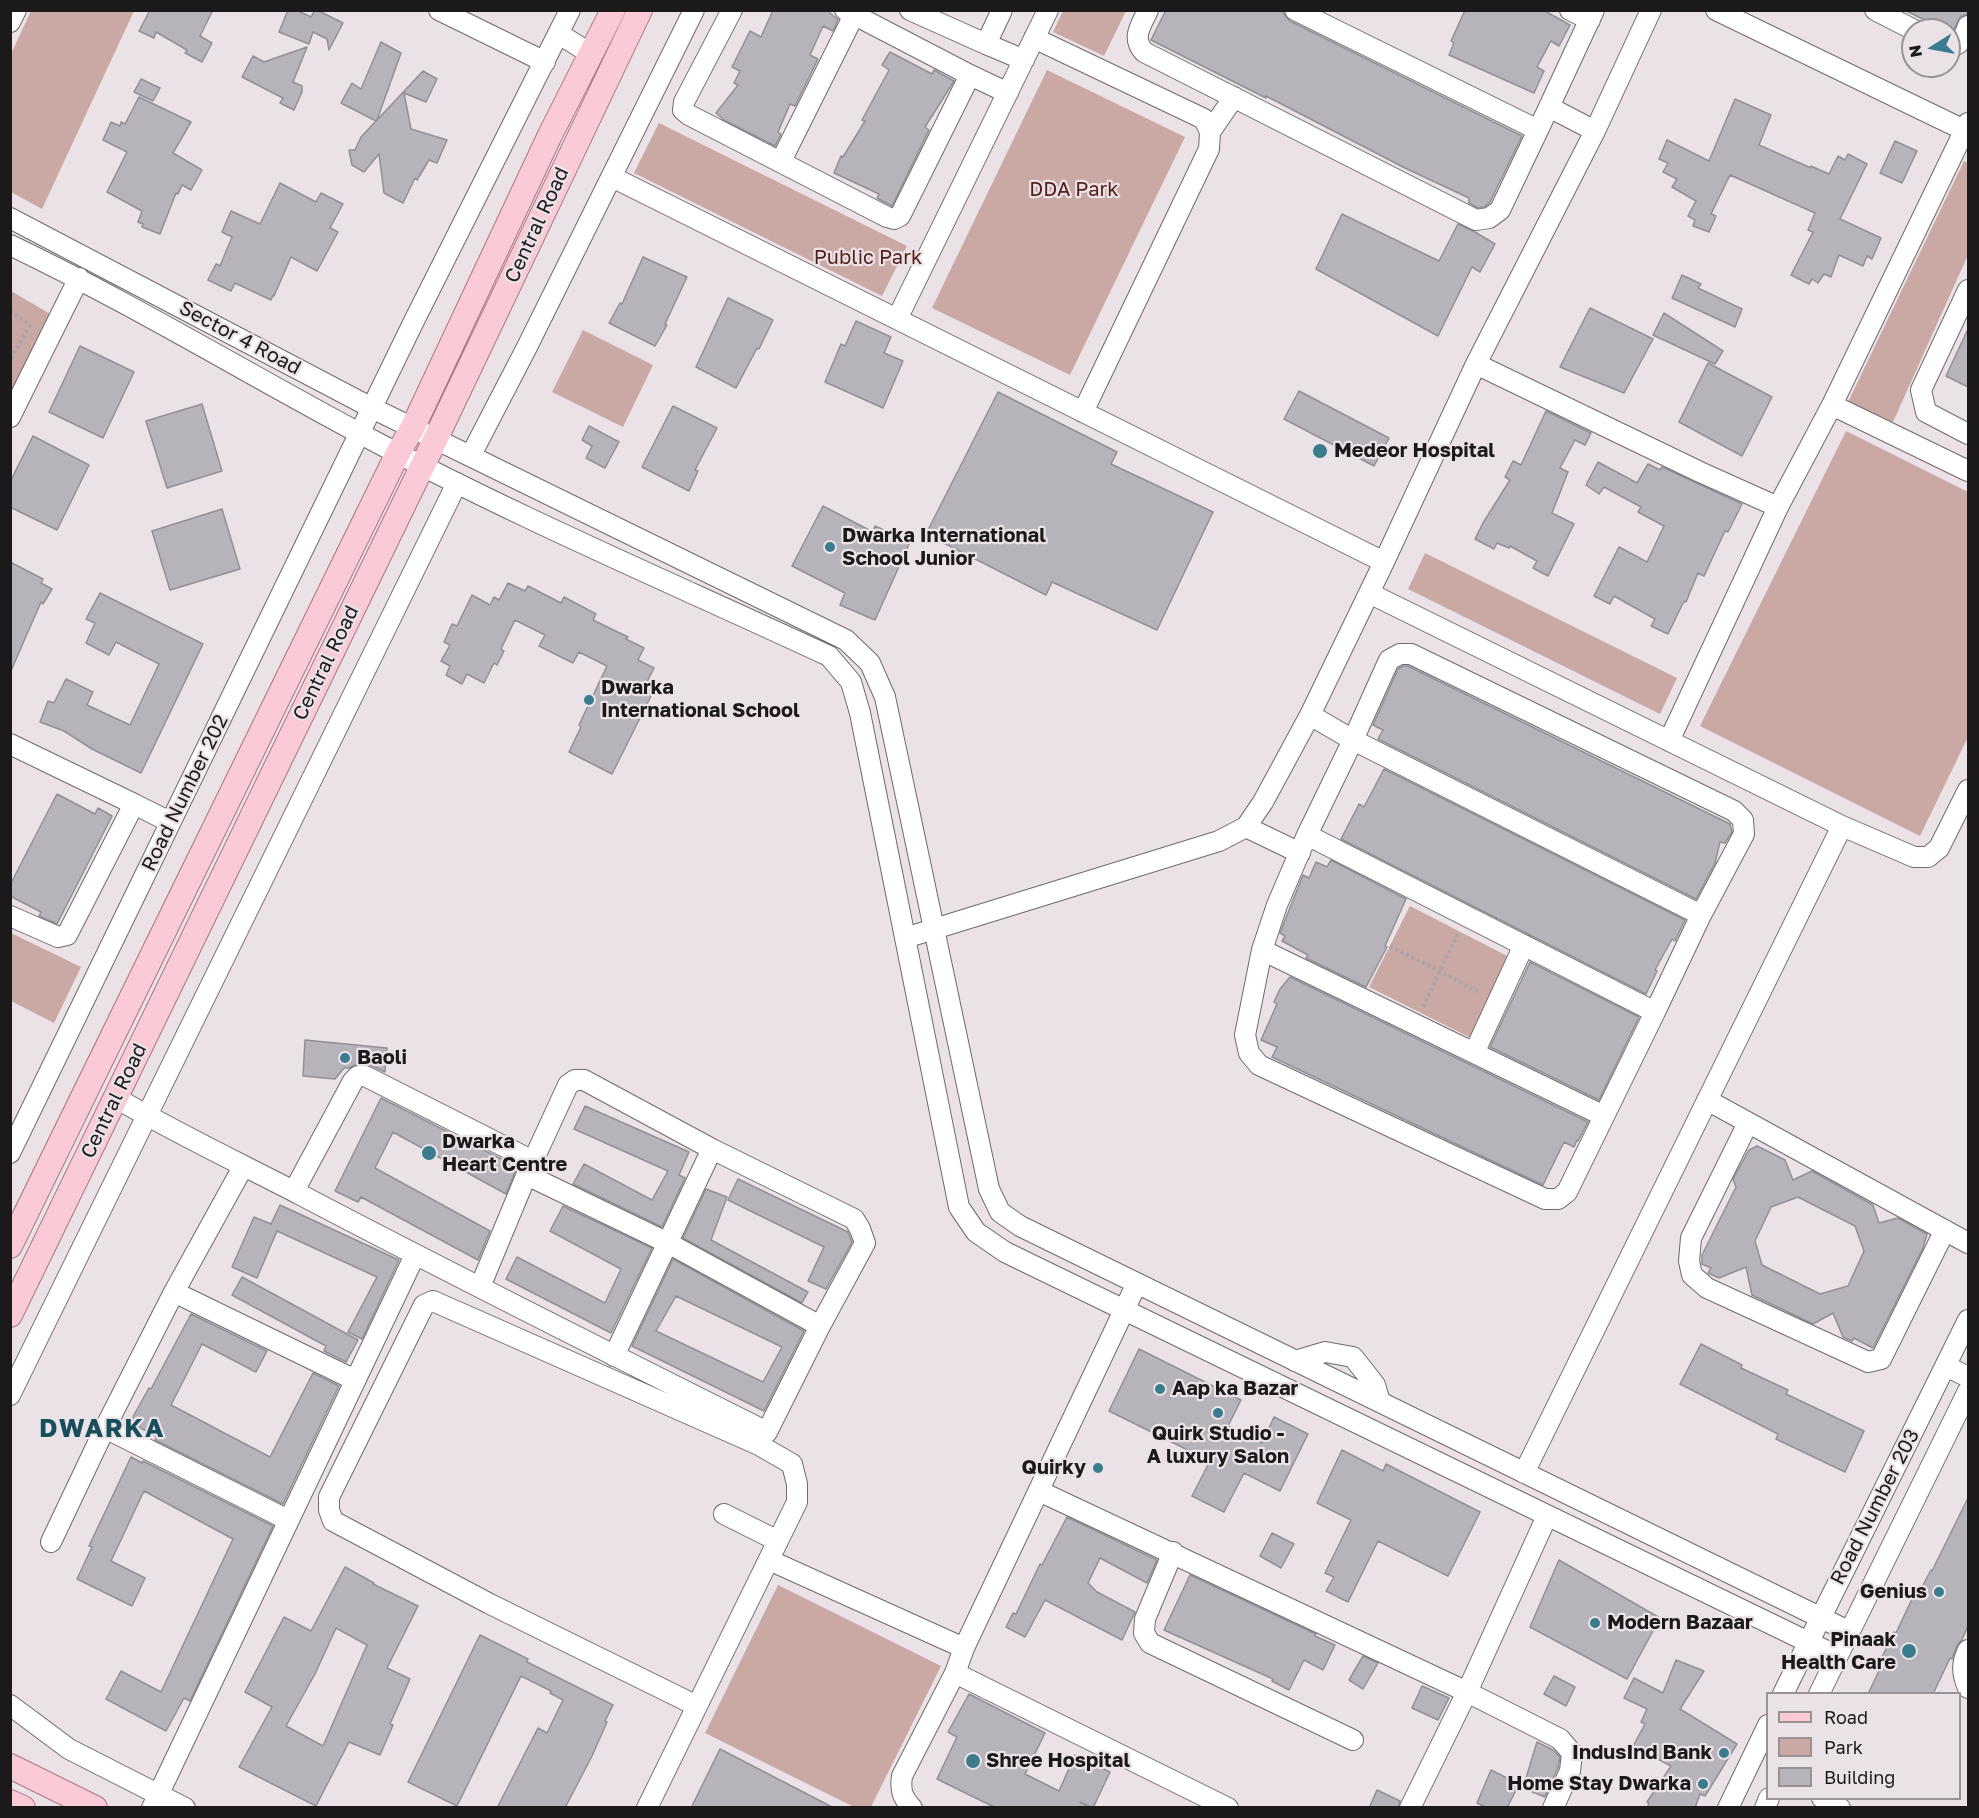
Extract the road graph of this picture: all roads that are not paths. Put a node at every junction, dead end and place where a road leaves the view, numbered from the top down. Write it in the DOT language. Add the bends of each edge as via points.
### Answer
graph roads {
  1 [pos="16,10"];
  2 [pos="439,10"];
  3 [pos="613,10"];
  4 [pos="640,10"];
  5 [pos="694,10"];
  6 [pos="732,10"];
  7 [pos="910,10"];
  8 [pos="1002,10"];
  9 [pos="1048,10"];
  10 [pos="1148,10"];
  11 [pos="1294,10"];
  12 [pos="1570,10"];
  13 [pos="1651,10"];
  14 [pos="1716,10"];
  15 [pos="1883,12"];
  16 [pos="850,13"];
  17 [pos="1592,15"];
  18 [pos="562,18"];
  19 [pos="10,22"];
  20 [pos="1901,22"];
  21 [pos="1968,26"];
  22 [pos="1035,38"];
  23 [pos="1961,42"];
  24 [pos="986,44"];
  25 [pos="591,54"];
  26 [pos="1024,60"];
  27 [pos="545,62"];
  28 [pos="970,75"];
  29 [pos="1008,93"];
  30 [pos="1234,97"];
  31 [pos="1549,107"];
  32 [pos="1967,128"];
  33 [pos="1538,130"];
  34 [pos="1595,131"];
  35 [pos="1210,132"];
  36 [pos="781,161"];
  37 [pos="612,177"];
  38 [pos="10,218"];
  39 [pos="10,245"];
  40 [pos="79,278"];
  41 [pos="1968,290"];
  42 [pos="897,319"];
  43 [pos="1476,364"];
  44 [pos="1832,405"];
  45 [pos="372,408"];
  46 [pos="1083,412"];
  47 [pos="10,417"];
  48 [pos="413,427"];
  49 [pos="360,433"];
  50 [pos="1968,434"];
  51 [pos="436,438"];
  52 [pos="398,453"];
  53 [pos="471,455"];
  54 [pos="422,465"];
  55 [pos="1968,471"];
  56 [pos="457,483"];
  57 [pos="1778,507"];
  58 [pos="1384,562"];
  59 [pos="1369,593"];
  60 [pos="1310,715"];
  61 [pos="1353,740"];
  62 [pos="1670,741"];
  63 [pos="10,744"];
  64 [pos="1968,790"];
  65 [pos="134,804"];
  66 [pos="170,822"];
  67 [pos="1842,826"];
  68 [pos="1246,827"];
  69 [pos="1304,844"];
  70 [pos="1701,915"];
  71 [pos="10,916"];
  72 [pos="934,929"];
  73 [pos="905,938"];
  74 [pos="1524,945"];
  75 [pos="1262,950"];
  76 [pos="1655,1012"];
  77 [pos="1473,1053"];
  78 [pos="116,1098"];
  79 [pos="1707,1100"];
  80 [pos="146,1116"];
  81 [pos="1604,1116"];
  82 [pos="1748,1123"];
  83 [pos="712,1149"];
  84 [pos="10,1153"];
  85 [pos="243,1167"];
  86 [pos="530,1168"];
  87 [pos="294,1191"];
  88 [pos="1945,1230"];
  89 [pos="668,1243"];
  90 [pos="1968,1243"];
  91 [pos="10,1246"];
  92 [pos="415,1255"];
  93 [pos="1137,1283"];
  94 [pos="480,1287"];
  95 [pos="174,1292"];
  96 [pos="1124,1310"];
  97 [pos="10,1315"];
  98 [pos="1968,1320"];
  99 [pos="820,1326"];
  100 [pos="614,1356"];
  101 [pos="1295,1361"];
  102 [pos="1946,1366"];
  103 [pos="1968,1377"];
  104 [pos="355,1380"];
  105 [pos="1968,1392"];
  106 [pos="10,1395"];
  107 [pos="1380,1402"];
  108 [pos="105,1428"];
  109 [pos="763,1438"];
  110 [pos="1524,1473"];
  111 [pos="1039,1491"];
  112 [pos="724,1514"];
  113 [pos="1547,1516"];
  114 [pos="288,1520"];
  115 [pos="778,1541"];
  116 [pos="51,1542"];
  117 [pos="1173,1552"];
  118 [pos="769,1560"];
  119 [pos="1820,1618"];
  120 [pos="1848,1631"];
  121 [pos="1807,1643"];
  122 [pos="964,1648"];
  123 [pos="1968,1650"];
  124 [pos="1837,1656"];
  125 [pos="955,1673"];
  126 [pos="1968,1688"];
  127 [pos="1467,1692"];
  128 [pos="1784,1692"];
  129 [pos="1820,1692"];
  130 [pos="10,1704"];
  131 [pos="697,1706"];
  132 [pos="1766,1727"];
  133 [pos="1353,1740"];
  134 [pos="13,1766"];
  135 [pos="1826,1800"];
  136 [pos="155,1801"];
  137 [pos="10,1802"];
  138 [pos="906,1805"];
  139 [pos="23,1808"];
  140 [pos="95,1808"];
  141 [pos="185,1808"];
  142 [pos="647,1808"];
  143 [pos="1228,1808"];
  144 [pos="1410,1808"];
  145 [pos="1553,1808"];
  146 [pos="1728,1808"];
  147 [pos="1840,1808"];
  1 -- 19 [label="street"];
  2 -- 27 [label="street"];
  3 -- 25 [label="main road, Central Road"];
  4 -- 51 [label="main road, Central Road"];
  5 -- 37 [label="street"];
  6 -- 36 [label="street" via="682,110"];
  7 -- 24 [label="street"];
  8 -- 24 [label="street"];
  9 -- 22 [label="street"];
  10 -- 30 [label="street" via="1137,35 1144,52"];
  11 -- 33 [label="street"];
  12 -- 17 [label="street"];
  13 -- 34 [label="street"];
  14 -- 32 [label="street"];
  15 -- 20 [label="street"];
  16 -- 28 [label="street"];
  16 -- 36 [label="street"];
  17 -- 31 [label="street"];
  18 -- 25 [label="street"];
  18 -- 27 [label="street, Road Number 202"];
  21 -- 23 [label="street"];
  22 -- 26 [label="street"];
  22 -- 35 [label="street" via="1204,119"];
  24 -- 26 [label="street"];
  25 -- 48 [label="main road, Central Road"];
  26 -- 29 [label="street"];
  27 -- 45 [label="street, Road Number 202"];
  28 -- 29 [label="street"];
  28 -- 36 [label="street" via="900,216 894,219"];
  29 -- 42 [label="street"];
  30 -- 33 [label="street" via="1476,220 1489,218 1500,210"];
  30 -- 35 [label="street"];
  31 -- 33 [label="street"];
  31 -- 34 [label="street"];
  32 -- 44 [label="street"];
  34 -- 43 [label="street"];
  35 -- 46 [label="street" via="1209,149"];
  37 -- 42 [label="street"];
  37 -- 53 [label="street"];
  38 -- 45 [label="street, Sector 4 Road"];
  39 -- 40 [label="street, Sector 4 Road"];
  40 -- 47 [label="street"];
  40 -- 49 [label="street, Sector 4 Road"];
  41 -- 50 [label="street" via="1921,390 1926,412"];
  42 -- 46 [label="street"];
  43 -- 57 [label="street"];
  43 -- 58 [label="street"];
  44 -- 55 [label="street"];
  44 -- 57 [label="street"];
  45 -- 48 [label="street, Sector 4 Road"];
  45 -- 49 [label="street, Road Number 202"];
  46 -- 58 [label="street"];
  48 -- 51 [label="street, Sector 4 Road"];
  48 -- 52 [label="main road, Central Road"];
  49 -- 52 [label="street, Sector 4 Road"];
  49 -- 66 [label="street, Road Number 202"];
  51 -- 53 [label="street, Sector 4 Road"];
  51 -- 54 [label="main road, Central Road"];
  52 -- 54 [label="street, Sector 4 Road"];
  52 -- 91 [label="main road, Central Road"];
  53 -- 72 [label="street, Sector 4 Road" via="846,639 870,663 885,697"];
  54 -- 56 [label="street, Sector 4 Road"];
  54 -- 78 [label="main road, Central Road"];
  56 -- 73 [label="street, Sector 4 Road" via="829,656 851,682 860,714"];
  56 -- 80 [label="street"];
  57 -- 62 [label="street"];
  58 -- 59 [label="street"];
  59 -- 60 [label="street"];
  59 -- 62 [label="street"];
  60 -- 61 [label="street"];
  60 -- 68 [label="street"];
  61 -- 69 [label="street"];
  61 -- 70 [label="street"];
  61 -- 70 [label="street" via="1389,660 1411,654 1734,811 1743,820 1744,834"];
  62 -- 67 [label="street"];
  63 -- 65 [label="street"];
  64 -- 67 [label="street" via="1939,848 1928,857 1914,857"];
  65 -- 66 [label="street"];
  65 -- 71 [label="street" via="67,935 58,937"];
  66 -- 84 [label="street, Road Number 202"];
  67 -- 79 [label="street"];
  68 -- 69 [label="street"];
  68 -- 72 [label="street" via="1219,841"];
  69 -- 74 [label="street"];
  69 -- 75 [label="street"];
  70 -- 76 [label="street"];
  72 -- 73 [label="street"];
  72 -- 93 [label="street, Sector 4 Road" via="989,1189 1000,1212 1020,1226"];
  73 -- 96 [label="street, Sector 4 Road" via="959,1207 976,1232 1005,1252"];
  74 -- 76 [label="street"];
  74 -- 77 [label="street"];
  75 -- 77 [label="street"];
  75 -- 81 [label="street" via="1245,1035 1249,1053 1259,1065 1545,1199 1558,1199 1567,1192"];
  76 -- 81 [label="street"];
  77 -- 81 [label="street"];
  78 -- 80 [label="street"];
  78 -- 97 [label="main road, Central Road"];
  79 -- 82 [label="street"];
  79 -- 110 [label="street"];
  80 -- 85 [label="street"];
  80 -- 106 [label="street"];
  82 -- 88 [label="street"];
  82 -- 88 [label="street" via="1691,1238 1692,1275 1707,1288 1868,1362 1876,1361 1881,1359"];
  83 -- 86 [label="street" via="584,1080 575,1080 568,1085"];
  83 -- 89 [label="street"];
  83 -- 99 [label="street" via="854,1220 860,1228 865,1244"];
  85 -- 87 [label="street"];
  85 -- 95 [label="street"];
  86 -- 87 [label="street" via="366,1076 358,1076"];
  86 -- 89 [label="street"];
  86 -- 94 [label="street"];
  87 -- 92 [label="street"];
  88 -- 90 [label="street"];
  89 -- 99 [label="street"];
  89 -- 100 [label="street"];
  92 -- 94 [label="street"];
  92 -- 104 [label="street"];
  93 -- 96 [label="street"];
  93 -- 101 [label="street, Sector 4 Road"];
  94 -- 100 [label="street"];
  95 -- 104 [label="street"];
  95 -- 108 [label="street"];
  96 -- 111 [label="street"];
  96 -- 113 [label="street, Sector 4 Road"];
  98 -- 102 [label="street, Road Number 203"];
  99 -- 109 [label="street"];
  100 -- 109 [label="street"];
  101 -- 107 [label="street, Sector 4 Road"];
  101 -- 107 [label="street" via="1325,1352 1353,1357 1375,1385"];
  102 -- 103 [label="street"];
  102 -- 119 [label="street, Road Number 203"];
  104 -- 114 [label="street"];
  105 -- 120 [label="street, Road Number 203"];
  107 -- 110 [label="street, Sector 4 Road"];
  108 -- 114 [label="street"];
  108 -- 116 [label="street"];
  109 -- 115 [label="street" via="792,1464 797,1484 797,1502"];
  109 -- 131 [label="street" via="433,1301 424,1305 328,1497 333,1521"];
  110 -- 119 [label="street, Sector 4 Road"];
  111 -- 117 [label="street"];
  111 -- 122 [label="street"];
  112 -- 115 [label="street"];
  113 -- 121 [label="street, Sector 4 Road"];
  113 -- 127 [label="street"];
  114 -- 136 [label="street"];
  115 -- 118 [label="street"];
  117 -- 127 [label="street"];
  117 -- 133 [label="street" via="1145,1619 1143,1633 1150,1643"];
  118 -- 122 [label="street"];
  118 -- 131 [label="street"];
  119 -- 120 [label="street, Sector 4 Road"];
  119 -- 121 [label="street, Road Number 203"];
  120 -- 124 [label="street, Road Number 203"];
  121 -- 124 [label="street, Sector 4 Road"];
  121 -- 128 [label="street, Road Number 203"];
  122 -- 125 [label="street"];
  123 -- 126 [label="street" via="1963,1661"];
  124 -- 129 [label="street, Road Number 203"];
  125 -- 138 [label="street" via="902,1776"];
  125 -- 143 [label="street"];
  127 -- 144 [label="street"];
  127 -- 145 [label="street" via="1560,1739 1572,1753 1570,1771"];
  130 -- 136 [label="street" via="69,1749"];
  131 -- 142 [label="street"];
  132 -- 146 [label="street"];
  134 -- 140 [label="main road"];
  135 -- 147 [label="street"];
  136 -- 141 [label="street"];
  137 -- 139 [label="main road"];
}
